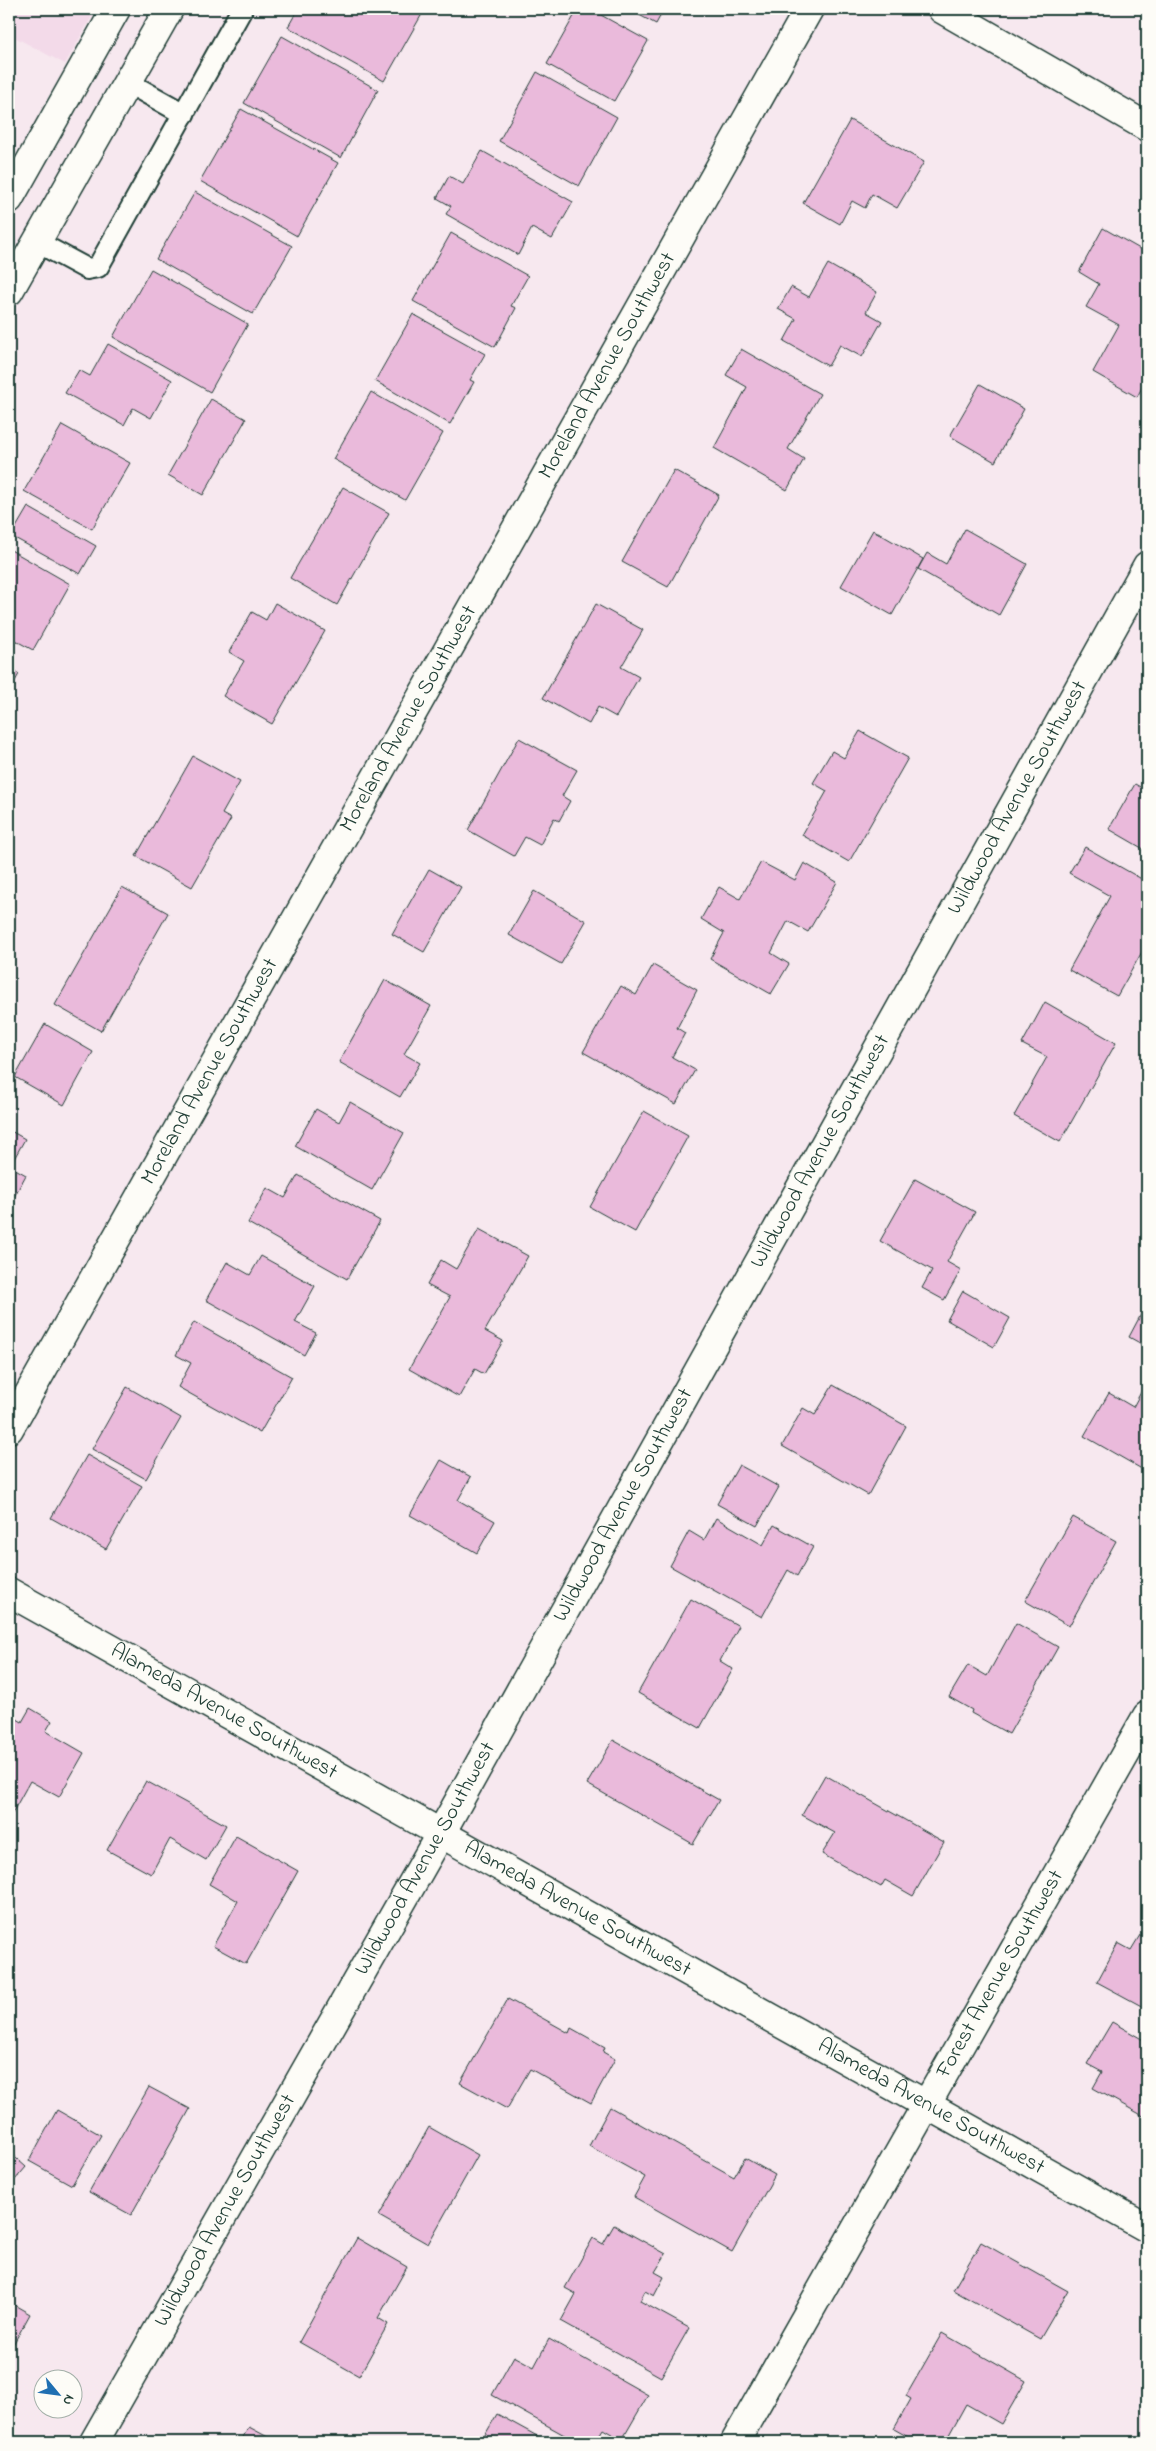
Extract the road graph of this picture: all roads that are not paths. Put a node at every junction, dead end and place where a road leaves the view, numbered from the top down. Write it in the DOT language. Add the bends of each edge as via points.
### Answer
graph roads {
  1 [pos="116,9"];
  2 [pos="169,9"];
  3 [pos="242,9"];
  4 [pos="809,9"];
  5 [pos="942,9"];
  6 [pos="127,82"];
  7 [pos="184,114"];
  8 [pos="1147,127"];
  9 [pos="9,199"];
  10 [pos="37,242"];
  11 [pos="9,291"];
  12 [pos="1147,566"];
  13 [pos="9,1429"];
  14 [pos="9,1592"];
  15 [pos="1147,1716"];
  16 [pos="441,1833"];
  17 [pos="928,2105"];
  18 [pos="1147,2228"];
  19 [pos="94,2442"];
  20 [pos="735,2442"];
  1 -- 9 [label="street"];
  2 -- 6 [label="street"];
  3 -- 7 [label="lane"];
  4 -- 13 [label="street, Moreland Avenue Southwest"];
  5 -- 8 [label="street"];
  6 -- 7 [label="lane"];
  6 -- 10 [label="street"];
  7 -- 10 [label="lane" via="98,267 87,270"];
  10 -- 11 [label="street"];
  12 -- 16 [label="street, Wildwood Avenue Southwest"];
  14 -- 16 [label="street, Alameda Avenue Southwest"];
  15 -- 17 [label="street, Forest Avenue Southwest"];
  16 -- 17 [label="street, Alameda Avenue Southwest"];
  16 -- 19 [label="street, Wildwood Avenue Southwest"];
  17 -- 18 [label="street, Alameda Avenue Southwest"];
  17 -- 20 [label="street, Forest Avenue Southwest"];
}
